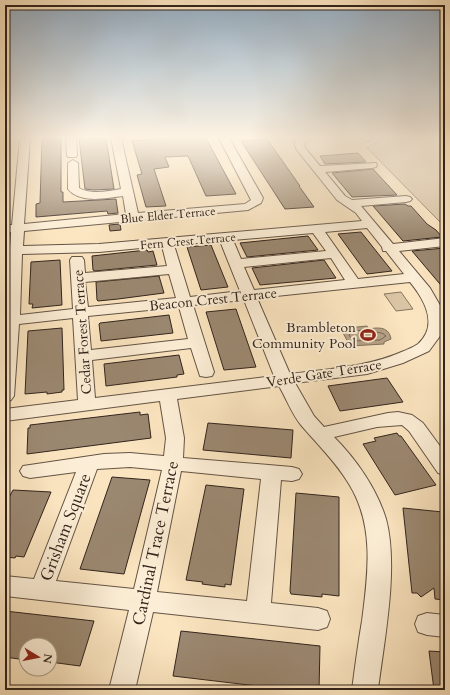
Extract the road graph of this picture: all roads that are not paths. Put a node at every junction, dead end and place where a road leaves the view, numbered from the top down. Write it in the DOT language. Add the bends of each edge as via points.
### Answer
graph roads {
  1 [pos="20,170"];
  2 [pos="73,170"];
  3 [pos="123,170"];
  4 [pos="242,170"];
  5 [pos="319,170"];
  6 [pos="127,192"];
  7 [pos="406,199"];
  8 [pos="350,204"];
  9 [pos="133,218"];
  10 [pos="370,224"];
  11 [pos="12,229"];
  12 [pos="317,229"];
  13 [pos="225,237"];
  14 [pos="445,242"];
  15 [pos="167,243"];
  16 [pos="388,248"];
  17 [pos="10,251"];
  18 [pos="335,254"];
  19 [pos="77,260"];
  20 [pos="236,264"];
  21 [pos="175,269"];
  22 [pos="414,277"];
  23 [pos="79,278"];
  24 [pos="10,283"];
  25 [pos="356,284"];
  26 [pos="249,296"];
  27 [pos="185,303"];
  28 [pos="439,307"];
  29 [pos="81,313"];
  30 [pos="12,320"];
  31 [pos="196,342"];
  32 [pos="84,356"];
  33 [pos="6,364"];
  34 [pos="206,372"];
  35 [pos="284,380"];
  36 [pos="168,395"];
  37 [pos="5,396"];
  38 [pos="87,404"];
  39 [pos="5,415"];
  40 [pos="320,434"];
  41 [pos="89,463"];
  42 [pos="173,463"];
  43 [pos="445,468"];
  44 [pos="30,470"];
  45 [pos="5,586"];
  46 [pos="41,590"];
  47 [pos="143,602"];
  48 [pos="258,612"];
  49 [pos="318,619"];
  50 [pos="122,690"];
  51 [pos="365,690"];
  1 -- 11 [label="street"];
  2 -- 6 [label="street" via="74,189 79,193"];
  3 -- 6 [label="street"];
  4 -- 9 [label="street, Blue Elder Terrace" via="257,198 253,204 241,209"];
  5 -- 8 [label="street, Verde Gate Terrace"];
  6 -- 9 [label="street"];
  7 -- 8 [label="street"];
  8 -- 10 [label="street, Verde Gate Terrace"];
  9 -- 11 [label="street, Blue Elder Terrace"];
  10 -- 12 [label="street, Fern Crest Terrace"];
  10 -- 16 [label="street, Verde Gate Terrace"];
  11 -- 17 [label="street"];
  12 -- 13 [label="street, Fern Crest Terrace"];
  12 -- 18 [label="street"];
  13 -- 15 [label="street, Fern Crest Terrace"];
  13 -- 20 [label="street"];
  14 -- 16 [label="street"];
  15 -- 17 [label="street, Fern Crest Terrace"];
  15 -- 21 [label="street"];
  16 -- 22 [label="street, Verde Gate Terrace"];
  17 -- 24 [label="street"];
  18 -- 20 [label="street"];
  18 -- 25 [label="street"];
  19 -- 23 [label="street, Cedar Forest Terrace"];
  20 -- 26 [label="street"];
  21 -- 23 [label="street"];
  21 -- 27 [label="street"];
  22 -- 25 [label="street, Beacon Crest Terrace"];
  22 -- 28 [label="street, Verde Gate Terrace"];
  23 -- 29 [label="street, Cedar Forest Terrace"];
  24 -- 30 [label="street"];
  25 -- 26 [label="street, Beacon Crest Terrace"];
  26 -- 27 [label="street, Beacon Crest Terrace"];
  26 -- 35 [label="street"];
  27 -- 29 [label="street, Beacon Crest Terrace"];
  27 -- 31 [label="street"];
  28 -- 35 [label="street, Verde Gate Terrace" via="432,336 422,348 411,354 382,366"];
  29 -- 30 [label="street, Beacon Crest Terrace"];
  29 -- 32 [label="street, Cedar Forest Terrace"];
  30 -- 33 [label="street"];
  31 -- 32 [label="street"];
  31 -- 34 [label="street"];
  32 -- 38 [label="street, Cedar Forest Terrace"];
  33 -- 37 [label="street"];
  35 -- 36 [label="street, Verde Gate Terrace"];
  35 -- 40 [label="street" via="301,411"];
  36 -- 38 [label="street, Verde Gate Terrace"];
  36 -- 42 [label="street, Cardinal Trace Terrace" via="175,438"];
  38 -- 39 [label="street, Verde Gate Terrace"];
  40 -- 43 [label="street" via="386,420 406,419 416,427"];
  40 -- 51 [label="street" via="338,453 357,480 368,500 378,536 379,580"];
  41 -- 42 [label="street, Grisham Square" via="117,460"];
  41 -- 44 [label="street, Grisham Square"];
  41 -- 46 [label="street, Grisham Square"];
  42 -- 47 [label="street, Cardinal Trace Terrace"];
  42 -- 48 [label="street, Grisham Square" via="282,473"];
  45 -- 46 [label="street, Grisham Square"];
  46 -- 47 [label="street, Grisham Square"];
  47 -- 48 [label="street, Grisham Square"];
  47 -- 50 [label="street, Cardinal Trace Terrace"];
  48 -- 49 [label="street, Grisham Square"];
}
